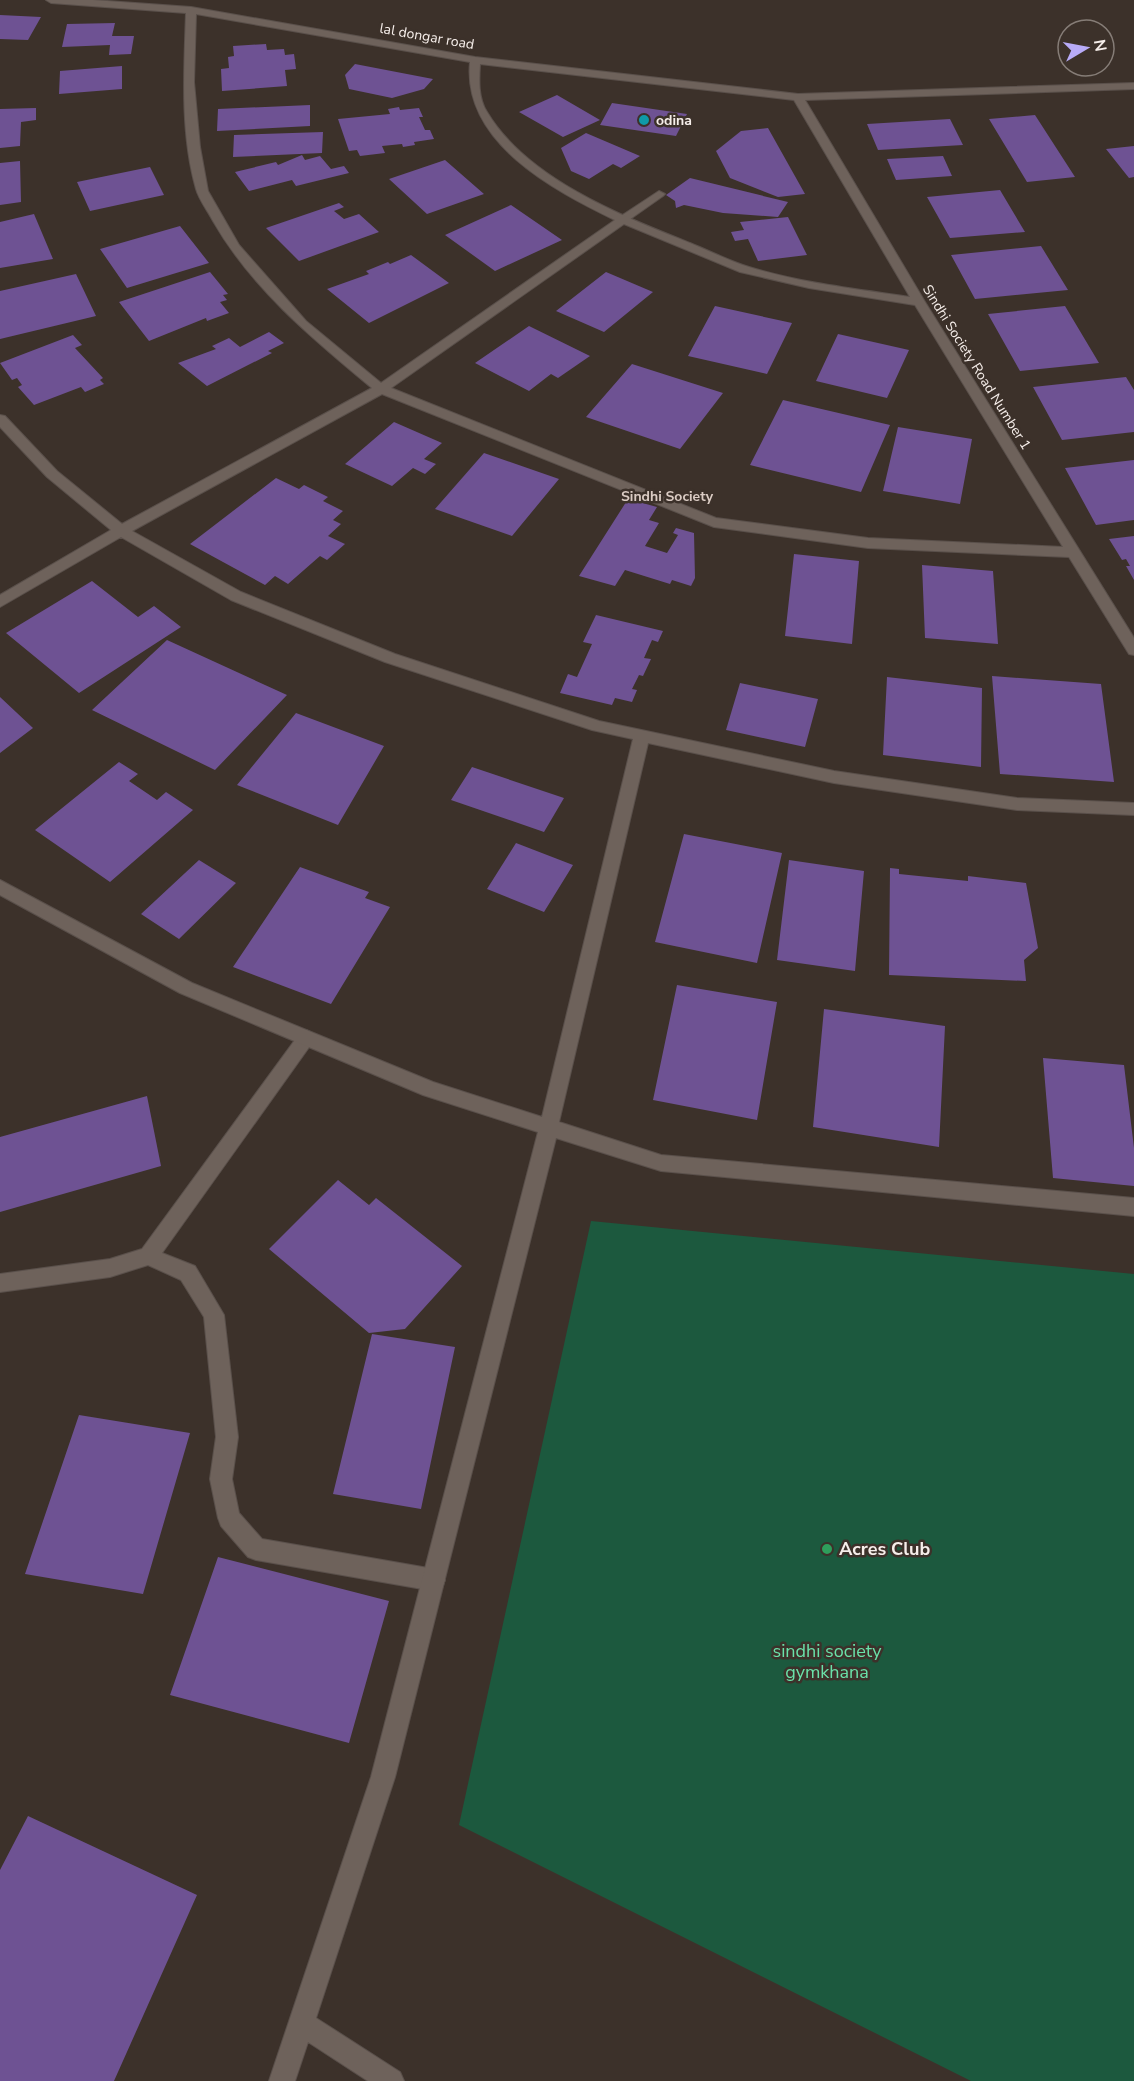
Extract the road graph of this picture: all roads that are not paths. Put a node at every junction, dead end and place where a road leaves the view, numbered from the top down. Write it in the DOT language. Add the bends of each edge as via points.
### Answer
graph roads {
  1 [pos="51,0"];
  2 [pos="191,10"];
  3 [pos="475,60"];
  4 [pos="1134,86"];
  5 [pos="798,97"];
  6 [pos="659,194"];
  7 [pos="622,220"];
  8 [pos="919,302"];
  9 [pos="381,389"];
  10 [pos="0,419"];
  11 [pos="121,531"];
  12 [pos="1074,552"];
  13 [pos="0,602"];
  14 [pos="1134,650"];
  15 [pos="642,736"];
  16 [pos="1134,809"];
  17 [pos="0,887"];
  18 [pos="306,1038"];
  19 [pos="549,1127"];
  20 [pos="1134,1207"];
  21 [pos="148,1256"];
  22 [pos="0,1283"];
  23 [pos="434,1580"];
  24 [pos="301,2023"];
  25 [pos="282,2081"];
  26 [pos="391,2081"];
  1 -- 2 [label="street, lal dongar road"];
  2 -- 3 [label="street, lal dongar road"];
  2 -- 9 [label="street" via="189,82 202,191 234,247 302,324"];
  3 -- 5 [label="street, lal dongar road"];
  3 -- 7 [label="street" via="472,80 481,111 499,137 533,167"];
  4 -- 5 [label="street, lal dongar road"];
  5 -- 8 [label="street, Sindhi Society Road Number 1"];
  6 -- 7 [label="street"];
  7 -- 8 [label="street" via="744,269 819,287"];
  7 -- 9 [label="street"];
  8 -- 12 [label="street, Sindhi Society Road Number 1"];
  9 -- 11 [label="street"];
  9 -- 12 [label="street" via="714,522 868,543"];
  10 -- 11 [label="street" via="52,474"];
  11 -- 13 [label="street"];
  11 -- 15 [label="street" via="236,596 390,658 598,726"];
  12 -- 14 [label="street, Sindhi Society Road Number 1"];
  15 -- 16 [label="street" via="834,777 1017,804"];
  15 -- 19 [label="street"];
  17 -- 18 [label="street" via="186,988"];
  18 -- 19 [label="street" via="429,1089"];
  18 -- 21 [label="street"];
  19 -- 20 [label="street" via="661,1162"];
  19 -- 23 [label="street"];
  21 -- 22 [label="street" via="110,1268"];
  21 -- 23 [label="street" via="188,1273 214,1315 227,1437 221,1479 230,1518 256,1549"];
  23 -- 24 [label="street" via="383,1777"];
  24 -- 25 [label="street"];
  24 -- 26 [label="street"];
}
